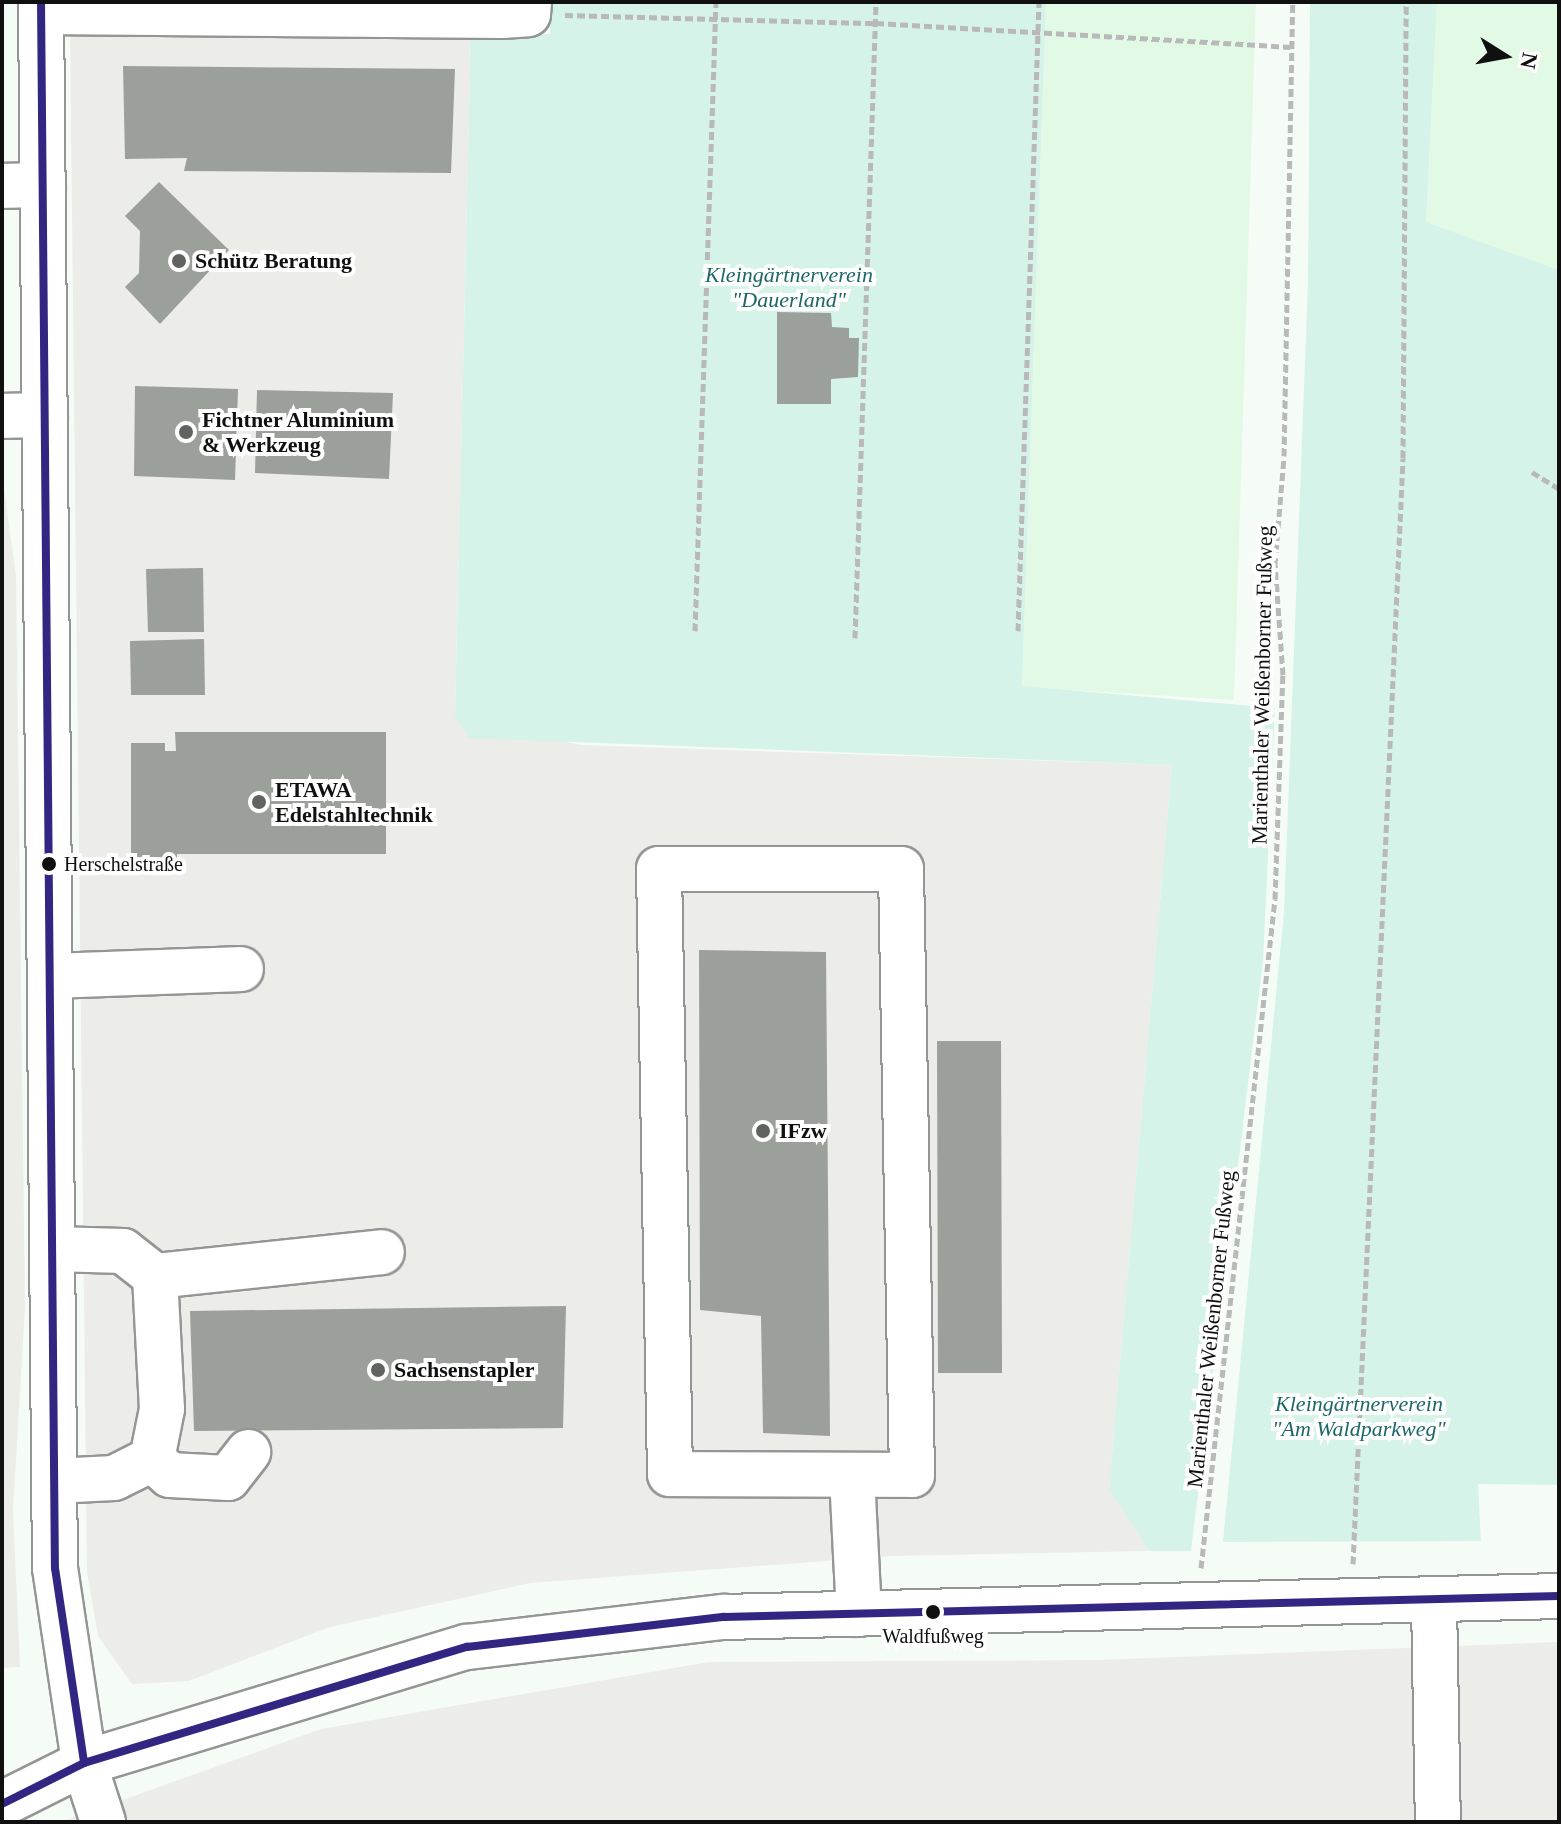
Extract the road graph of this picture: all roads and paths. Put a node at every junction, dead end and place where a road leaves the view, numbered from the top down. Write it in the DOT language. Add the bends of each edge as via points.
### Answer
graph roads {
  1 [pos="716,2"];
  2 [pos="876,2"];
  3 [pos="1039,2"];
  4 [pos="1293,2"];
  5 [pos="1406,2"];
  6 [pos="41,7"];
  7 [pos="528,8"];
  8 [pos="715,18"];
  9 [pos="876,23"];
  10 [pos="1038,31"];
  11 [pos="1290,47"];
  12 [pos="22,185"];
  13 [pos="45,415"];
  14 [pos="2,416"];
  15 [pos="1532,472"];
  16 [pos="1559,489"];
  17 [pos="695,631"];
  18 [pos="1018,631"];
  19 [pos="855,638"];
  20 [pos="241,969"];
  21 [pos="53,976"];
  22 [pos="54,1249"];
  23 [pos="382,1252"];
  24 [pos="155,1276"];
  25 [pos="248,1452"];
  26 [pos="152,1459"];
  27 [pos="852,1476"];
  28 [pos="54,1481"];
  29 [pos="1559,1596"];
  30 [pos="1434,1600"];
  31 [pos="1351,1601"];
  32 [pos="1197,1605"];
  33 [pos="859,1614"];
  34 [pos="84,1763"];
  35 [pos="2,1804"];
  36 [pos="103,1822"];
  37 [pos="1438,1822"];
  1 -- 8 [label="path"];
  2 -- 9 [label="path"];
  3 -- 10 [label="path"];
  4 -- 11 [label="path, Marienthaler Weißenborner Fußweg"];
  5 -- 31 [label="path" via="1403,458"];
  6 -- 7 [label="street"];
  6 -- 12 [label="street"];
  7 -- 8 [label="path"];
  8 -- 9 [label="path"];
  8 -- 17 [label="path"];
  9 -- 10 [label="path"];
  9 -- 19 [label="path"];
  10 -- 11 [label="path"];
  10 -- 18 [label="path"];
  11 -- 32 [label="path, Marienthaler Weißenborner Fußweg" via="1284,456 1275,564 1283,675 1275,899"];
  12 -- 13 [label="street"];
  13 -- 14 [label="street"];
  13 -- 21 [label="street"];
  15 -- 16 [label="path"];
  20 -- 21 [label="street"];
  21 -- 22 [label="street"];
  22 -- 24 [label="street" via="123,1251"];
  22 -- 28 [label="street"];
  23 -- 24 [label="street"];
  24 -- 26 [label="street" via="162,1409"];
  25 -- 26 [label="street" via="228,1478 170,1475"];
  26 -- 28 [label="street" via="114,1478"];
  27 -- 27 [label="street" via="912,1475 901,869 659,869 670,1474"];
  27 -- 33 [label="street"];
  28 -- 34 [label="street" via="62,1641"];
  29 -- 30 [label="street"];
  30 -- 31 [label="street"];
  30 -- 37 [label="street"];
  31 -- 32 [label="street"];
  32 -- 33 [label="street"];
  33 -- 34 [label="street" via="724,1617 467,1647"];
  34 -- 35 [label="street"];
  34 -- 36 [label="street"];
}
